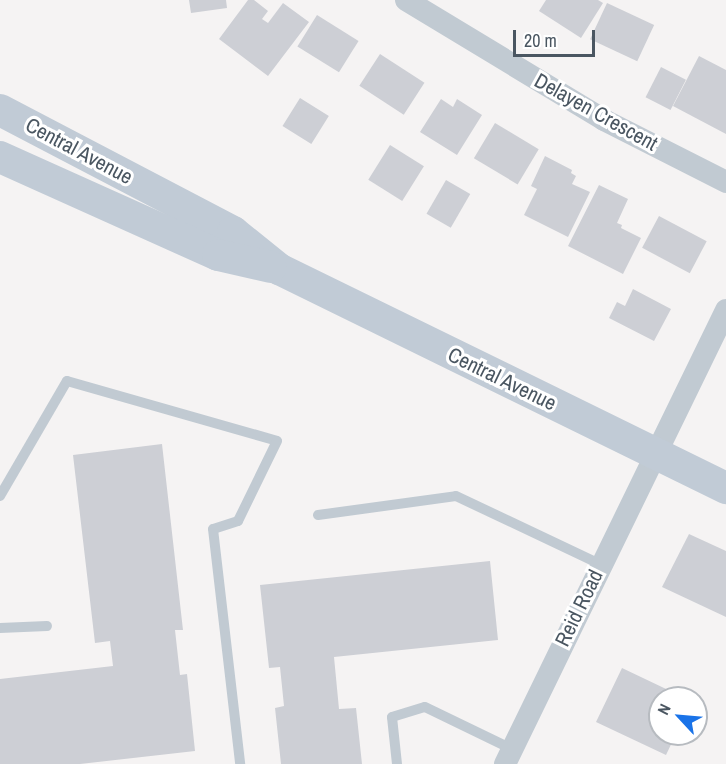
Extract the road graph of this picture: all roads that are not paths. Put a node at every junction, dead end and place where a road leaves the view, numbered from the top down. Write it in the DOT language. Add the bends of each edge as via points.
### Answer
graph roads {
  1 [pos="406,0"];
  2 [pos="0,110"];
  3 [pos="0,157"];
  4 [pos="726,182"];
  5 [pos="279,269"];
  6 [pos="726,310"];
  7 [pos="656,454"];
  8 [pos="726,488"];
  9 [pos="0,495"];
  10 [pos="318,515"];
  11 [pos="600,564"];
  12 [pos="47,626"];
  13 [pos="0,628"];
  14 [pos="508,757"];
  15 [pos="240,764"];
  16 [pos="397,764"];
  1 -- 4 [label="street, Delayen Crescent" via="604,120"];
  2 -- 5 [label="main road, Central Avenue" via="233,232"];
  3 -- 5 [label="main road, Central Avenue" via="218,255"];
  5 -- 7 [label="main road, Central Avenue"];
  6 -- 7 [label="street, Reid Road"];
  7 -- 8 [label="main road, Central Avenue"];
  7 -- 11 [label="street, Reid Road"];
  9 -- 15 [label="lane" via="67,381 277,441 238,521 213,529"];
  10 -- 11 [label="lane" via="456,496"];
  11 -- 14 [label="street, Reid Road"];
  12 -- 13 [label="lane"];
  14 -- 16 [label="lane" via="426,707 392,717"];
}
